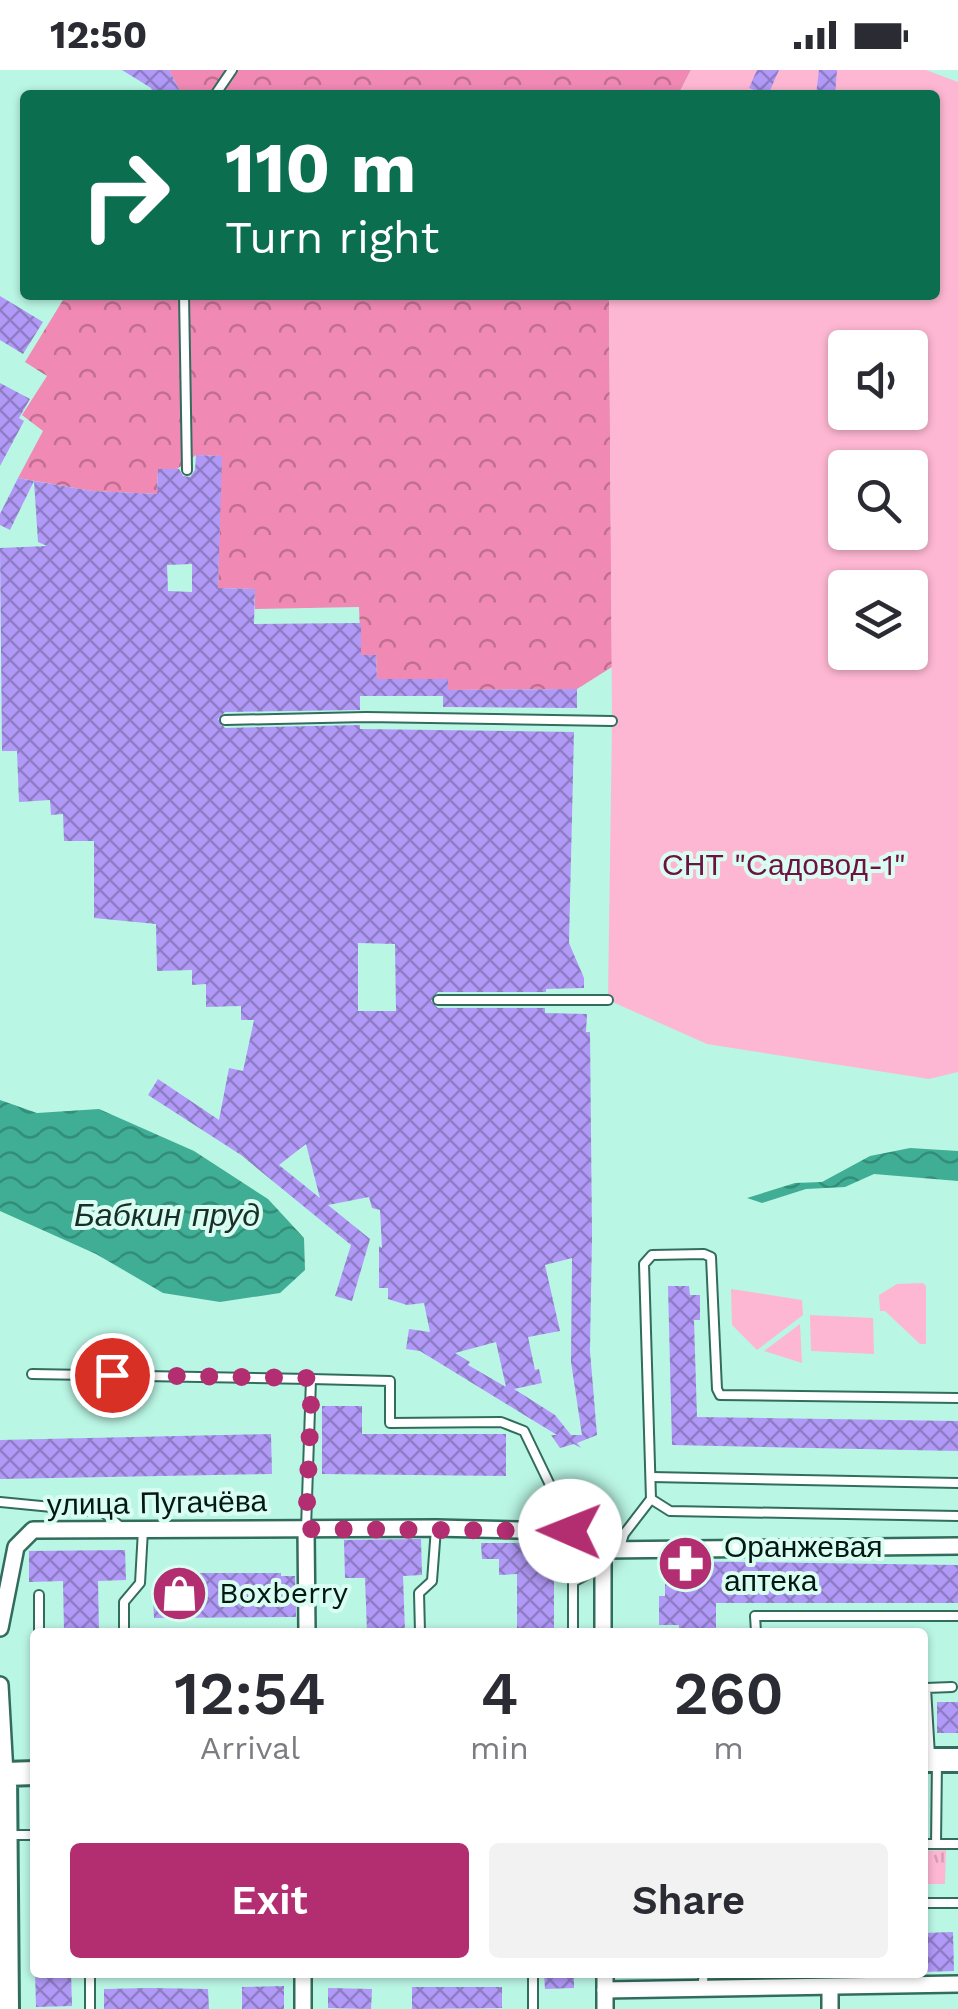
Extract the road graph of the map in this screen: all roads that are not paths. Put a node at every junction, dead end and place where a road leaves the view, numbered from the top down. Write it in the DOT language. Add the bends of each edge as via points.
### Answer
graph roads {
  1 [pos="184,300"];
  2 [pos="187,470"];
  3 [pos="225,720"];
  4 [pos="612,721"];
  5 [pos="438,1000"];
  6 [pos="608,1000"];
  7 [pos="32,1374"];
  8 [pos="312,1378"];
  9 [pos="958,1398"];
  10 [pos="651,1477"];
  11 [pos="958,1483"];
  12 [pos="652,1499"];
  13 [pos="0,1502"];
  14 [pos="603,1510"];
  15 [pos="958,1516"];
  16 [pos="436,1528"];
  17 [pos="125,1529"];
  18 [pos="306,1529"];
  19 [pos="143,1530"];
  20 [pos="604,1532"];
  21 [pos="958,1546"];
  22 [pos="609,1555"];
  23 [pos="39,1595"];
  24 [pos="958,1616"];
  25 [pos="0,1628"];
  26 [pos="39,1628"];
  27 [pos="124,1628"];
  28 [pos="307,1628"];
  29 [pos="420,1628"];
  30 [pos="574,1628"];
  31 [pos="603,1628"];
  32 [pos="756,1628"];
  33 [pos="0,1685"];
  34 [pos="952,1687"];
  35 [pos="928,1688"];
  36 [pos="928,1701"];
  37 [pos="937,1760"];
  38 [pos="30,1773"];
  39 [pos="2,1774"];
  40 [pos="4,1835"];
  41 [pos="30,1835"];
  42 [pos="928,1844"];
  43 [pos="936,1844"];
  44 [pos="958,1844"];
  45 [pos="958,1902"];
  46 [pos="928,1903"];
  47 [pos="90,1978"];
  48 [pos="303,1978"];
  49 [pos="533,1978"];
  50 [pos="605,1978"];
  51 [pos="703,1978"];
  52 [pos="958,1984"];
  53 [pos="830,1988"];
  54 [pos="605,1990"];
  55 [pos="702,1990"];
  56 [pos="7,2009"];
  57 [pos="90,2009"];
  58 [pos="303,2009"];
  59 [pos="533,2009"];
  60 [pos="605,2009"];
  61 [pos="830,2009"];
  1 -- 2 [label="lane"];
  3 -- 4 [label="lane"];
  5 -- 6 [label="lane"];
  7 -- 8 [label="lane"];
  8 -- 14 [label="lane" via="390,1381 390,1422 502,1422 524,1431 551,1487"];
  8 -- 18 [label="lane"];
  9 -- 10 [label="lane" via="720,1394 711,1257 652,1256 644,1264"];
  10 -- 11 [label="lane"];
  10 -- 12 [label="lane"];
  12 -- 15 [label="lane" via="670,1510"];
  12 -- 22 [label="lane"];
  13 -- 17 [label="lane" via="103,1512"];
  14 -- 20 [label="street"];
  16 -- 18 [label="street, улица Пугачёва"];
  16 -- 20 [label="street, улица Пугачёва"];
  16 -- 29 [label="lane" via="432,1581 418,1592"];
  17 -- 19 [label="street, улица Пугачёва"];
  17 -- 25 [label="street, улица Пугачёва" via="34,1530 16,1547"];
  18 -- 19 [label="street, улица Пугачёва"];
  18 -- 28 [label="street"];
  19 -- 27 [label="lane" via="140,1583 124,1602"];
  20 -- 22 [label="street"];
  21 -- 22 [label="street"];
  22 -- 30 [label="lane" via="573,1582"];
  22 -- 31 [label="street"];
  23 -- 26 [label="lane"];
  24 -- 32 [label="lane" via="755,1616"];
  33 -- 39 [label="street"];
  34 -- 35 [label="lane"];
  36 -- 37 [label="lane"];
  37 -- 43 [label="lane"];
  38 -- 39 [label="street"];
  39 -- 40 [label="street"];
  40 -- 41 [label="lane"];
  40 -- 56 [label="street"];
  42 -- 43 [label="lane"];
  43 -- 44 [label="lane"];
  45 -- 46 [label="lane"];
  47 -- 57 [label="lane"];
  48 -- 58 [label="street"];
  49 -- 59 [label="lane"];
  50 -- 54 [label="street"];
  51 -- 55 [label="lane"];
  52 -- 53 [label="street"];
  53 -- 55 [label="street"];
  53 -- 61 [label="street"];
  54 -- 55 [label="street"];
  54 -- 60 [label="street"];
}
